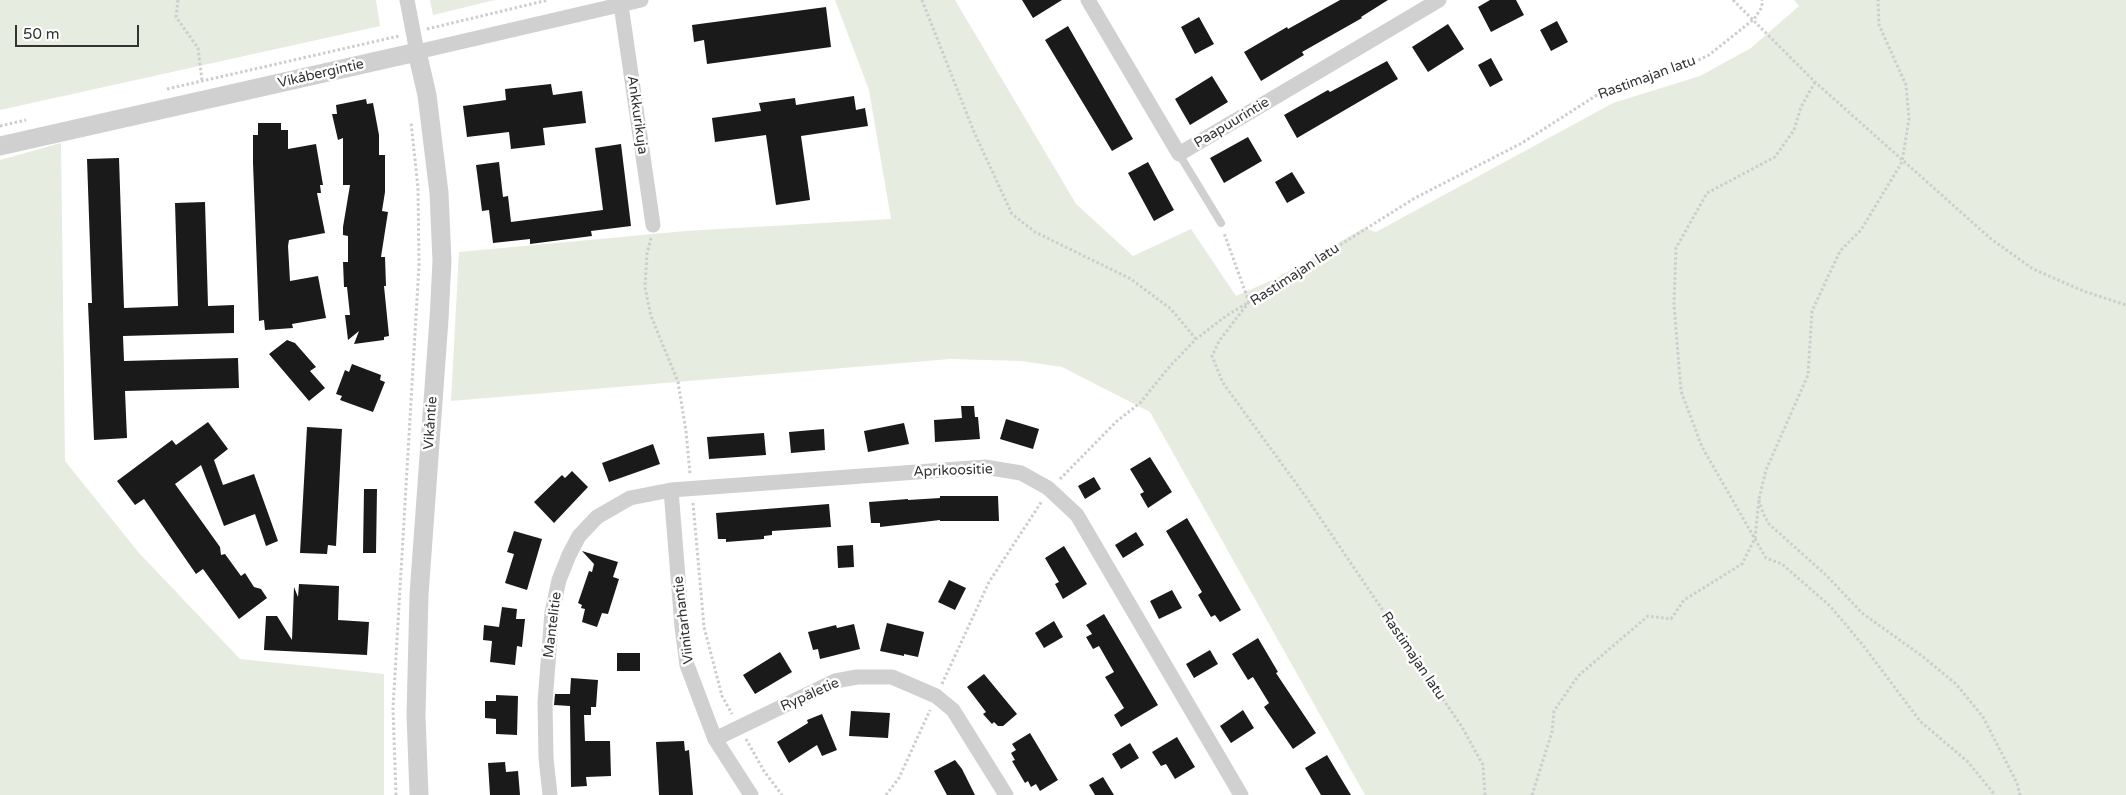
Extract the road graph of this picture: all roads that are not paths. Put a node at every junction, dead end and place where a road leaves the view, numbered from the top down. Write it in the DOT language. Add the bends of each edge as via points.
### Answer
graph roads {
  1 [pos="407,0"];
  2 [pos="641,0"];
  3 [pos="1088,0"];
  4 [pos="1439,0"];
  5 [pos="621,5"];
  6 [pos="409,54"];
  7 [pos="0,146"];
  8 [pos="1179,154"];
  9 [pos="1220,223"];
  10 [pos="653,225"];
  11 [pos="671,490"];
  12 [pos="714,739"];
  13 [pos="419,795"];
  14 [pos="550,795"];
  15 [pos="751,795"];
  16 [pos="1006,795"];
  17 [pos="1241,795"];
  1 -- 6 [label="street" via="414,32"];
  2 -- 5 [label="street, Vikåbergintie"];
  3 -- 8 [label="street, Paapuurintie"];
  4 -- 8 [label="street, Paapuurintie"];
  5 -- 6 [label="street, Vikåbergintie"];
  5 -- 10 [label="street, Ankkurikuja"];
  6 -- 7 [label="street, Vikåbergintie"];
  6 -- 13 [label="street, Vikåntie" via="427,95 439,193 442,261 419,595 416,715"];
  8 -- 9 [label="lane"];
  11 -- 12 [label="street, Viinitarhantie" via="687,665"];
  11 -- 14 [label="street, Mantelitie" via="630,498 597,517 580,536 559,580 552,612 545,702"];
  11 -- 17 [label="street, Aprikoositie" via="985,467 1020,473 1050,489 1076,515"];
  12 -- 15 [label="street, Viinitarhantie"];
  12 -- 16 [label="street, Rypäletie" via="835,681 892,677 936,696 952,710"];
}
